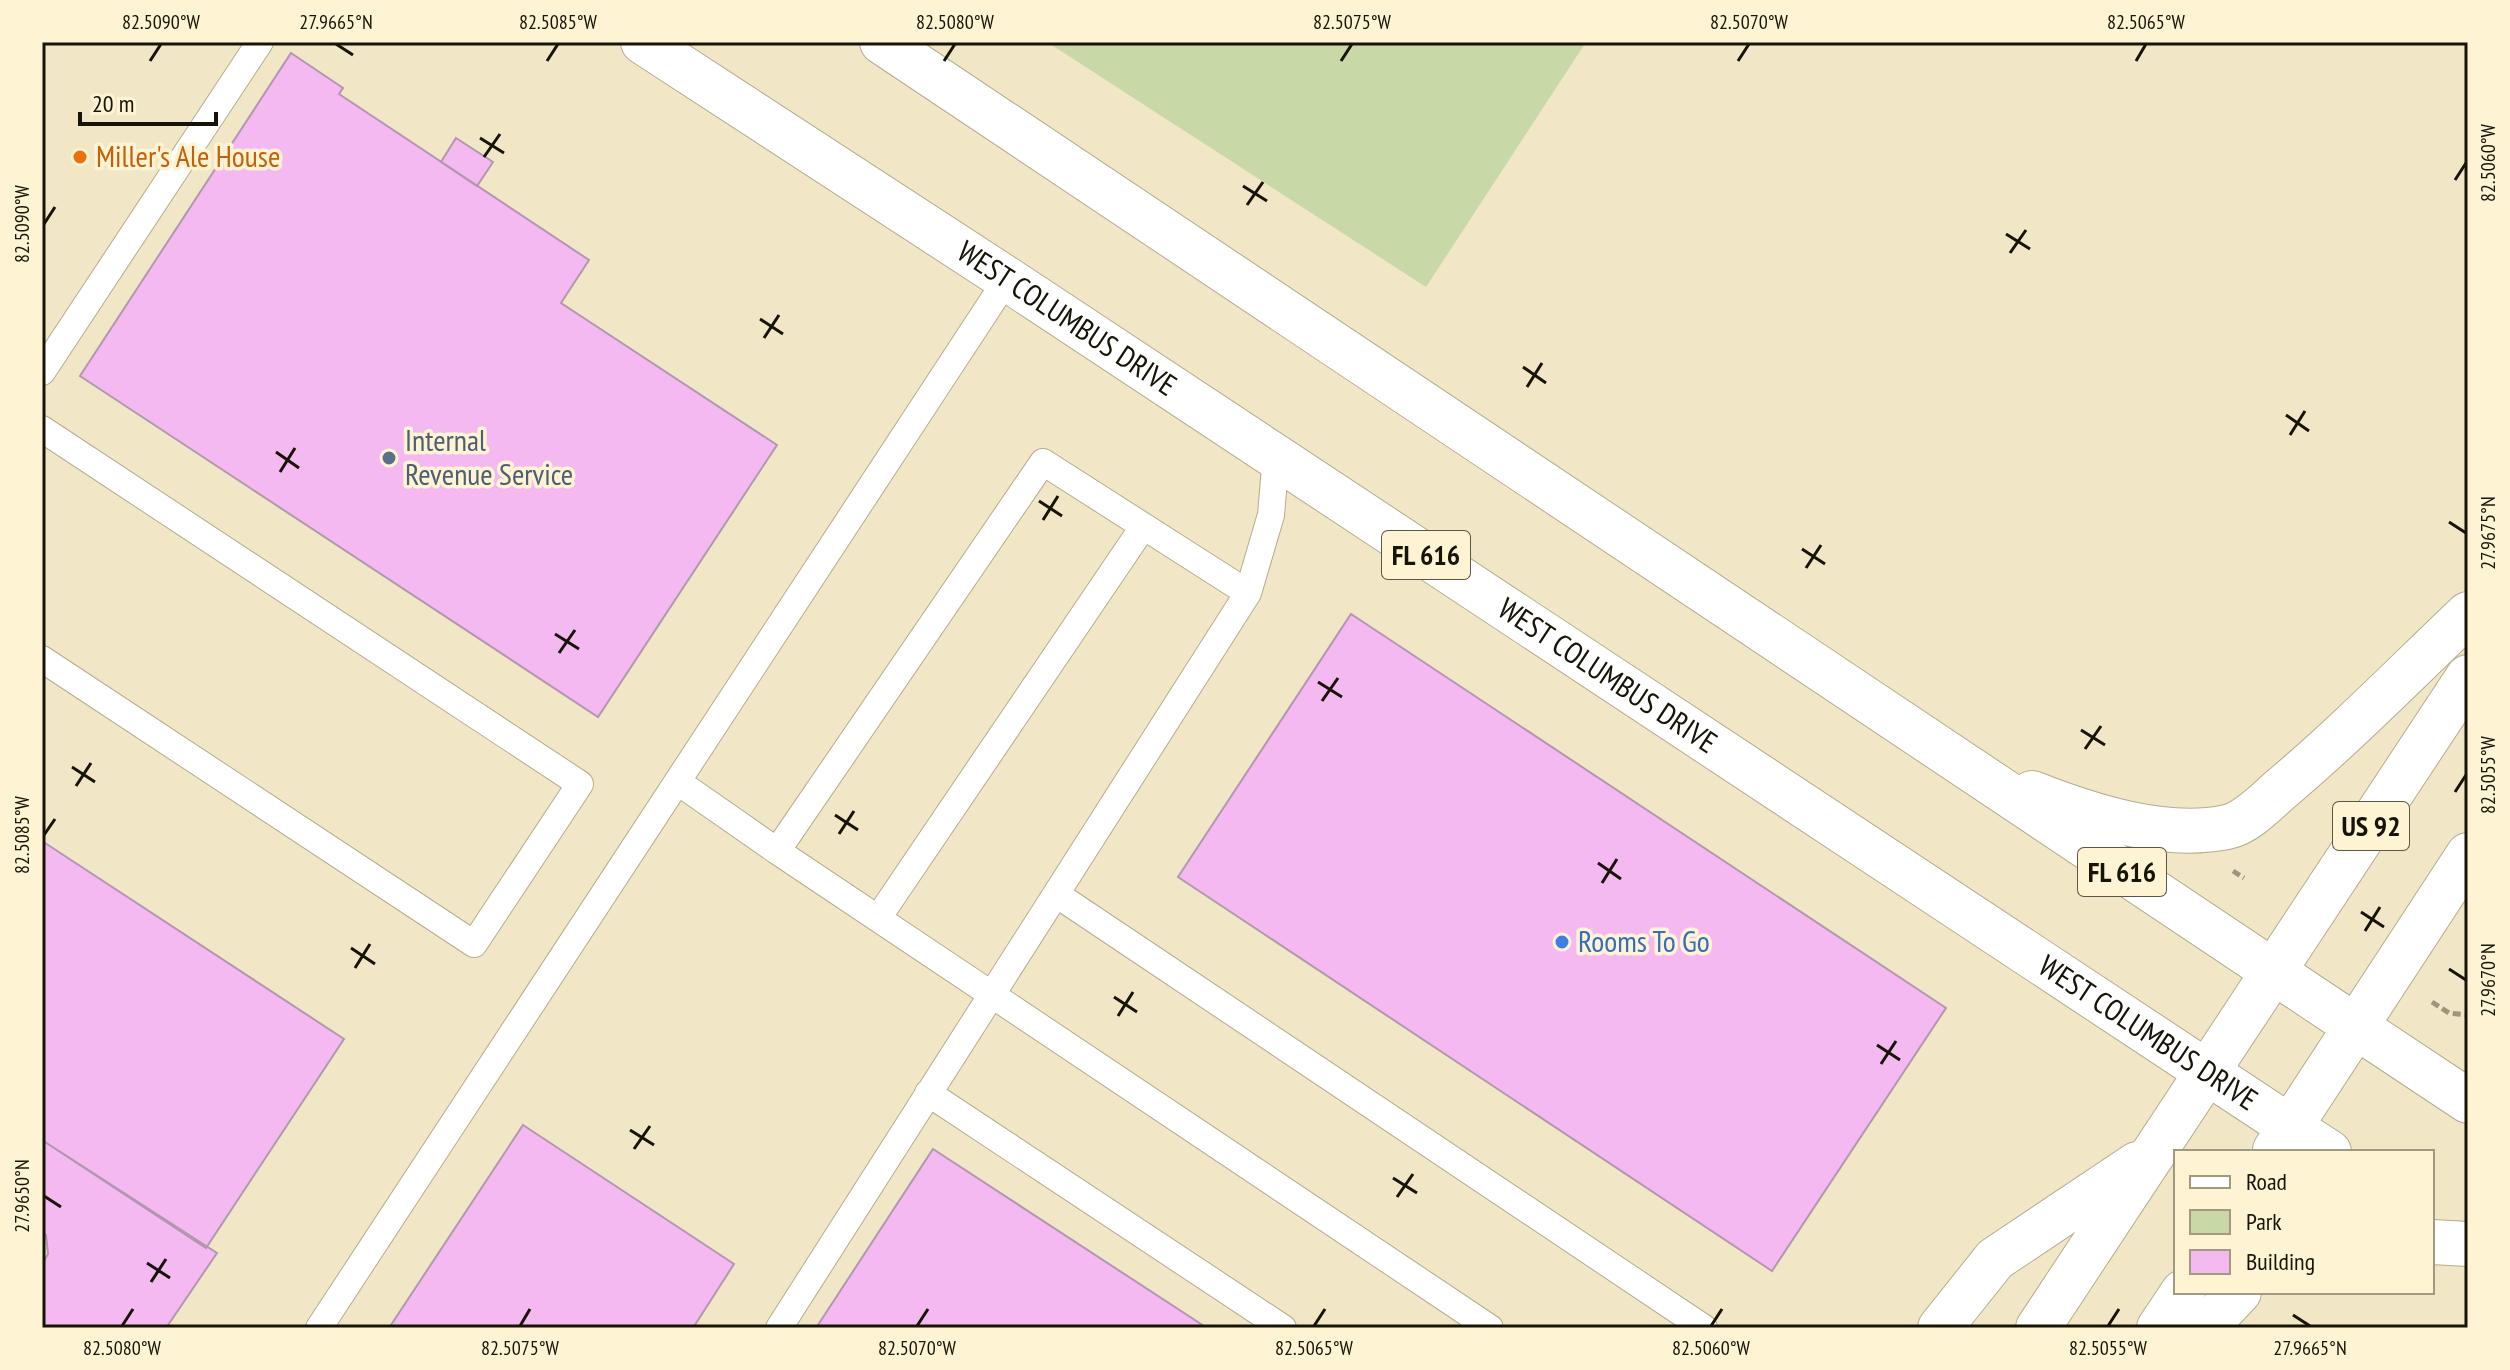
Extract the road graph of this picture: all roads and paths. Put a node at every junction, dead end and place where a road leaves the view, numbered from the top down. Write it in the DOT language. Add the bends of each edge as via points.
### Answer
graph roads {
  1 [pos="260,42"];
  2 [pos="643,42"];
  3 [pos="882,42"];
  4 [pos="1007,279"];
  5 [pos="42,372"];
  6 [pos="42,429"];
  7 [pos="1276,456"];
  8 [pos="1143,527"];
  9 [pos="1248,593"];
  10 [pos="2468,614"];
  11 [pos="42,659"];
  12 [pos="2468,677"];
  13 [pos="1970,770"];
  14 [pos="678,782"];
  15 [pos="777,851"];
  16 [pos="2468,855"];
  17 [pos="1056,894"];
  18 [pos="878,918"];
  19 [pos="2273,974"];
  20 [pos="991,994"];
  21 [pos="2432,1002"];
  22 [pos="2449,1013"];
  23 [pos="2468,1015"];
  24 [pos="2442,1023"];
  25 [pos="2355,1026"];
  26 [pos="2206,1071"];
  27 [pos="928,1093"];
  28 [pos="2468,1101"];
  29 [pos="2282,1139"];
  30 [pos="2322,1150"];
  31 [pos="2155,1151"];
  32 [pos="2434,1221"];
  33 [pos="2434,1242"];
  34 [pos="2468,1244"];
  35 [pos="2182,1294"];
  36 [pos="2237,1294"];
  37 [pos="319,1328"];
  38 [pos="779,1328"];
  39 [pos="1283,1328"];
  40 [pos="1490,1328"];
  41 [pos="1704,1328"];
  42 [pos="1940,1328"];
  43 [pos="2038,1328"];
  44 [pos="2159,1328"];
  45 [pos="2205,1328"];
  1 -- 5 [label="lane"];
  2 -- 4 [label="main road, WEST COLUMBUS DRIVE / FL 616"];
  3 -- 13 [label="main road, FL 616"];
  4 -- 7 [label="main road, WEST COLUMBUS DRIVE / FL 616"];
  4 -- 14 [label="lane"];
  6 -- 11 [label="lane" via="580,784 474,944"];
  7 -- 9 [label="lane" via="1271,515"];
  7 -- 26 [label="main road, WEST COLUMBUS DRIVE / FL 616"];
  8 -- 9 [label="lane"];
  8 -- 15 [label="lane" via="1043,462"];
  8 -- 18 [label="lane"];
  9 -- 17 [label="lane"];
  10 -- 13 [label="main road" via="2319,757 2230,827 2155,829 2074,810"];
  12 -- 19 [label="main road, US 92"];
  13 -- 19 [label="main road, FL 616"];
  14 -- 15 [label="lane"];
  14 -- 37 [label="lane"];
  15 -- 18 [label="lane"];
  16 -- 25 [label="main road"];
  17 -- 20 [label="lane"];
  17 -- 41 [label="lane"];
  18 -- 20 [label="lane"];
  19 -- 25 [label="main road, FL 616"];
  19 -- 26 [label="main road, US 92"];
  20 -- 27 [label="lane"];
  20 -- 40 [label="lane"];
  21 -- 22 [label="path"];
  22 -- 23 [label="path"];
  22 -- 24 [label="path"];
  25 -- 28 [label="main road"];
  25 -- 29 [label="main road"];
  26 -- 29 [label="main road, WEST COLUMBUS DRIVE / FL 616"];
  26 -- 31 [label="main road, US 92"];
  27 -- 38 [label="lane"];
  27 -- 39 [label="lane"];
  29 -- 30 [label="main road, WEST COLUMBUS DRIVE"];
  31 -- 42 [label="main road" via="1995,1259"];
  31 -- 43 [label="main road, US 92"];
  32 -- 34 [label="main road"];
  33 -- 34 [label="main road"];
  35 -- 44 [label="main road"];
  36 -- 45 [label="main road"];
}
